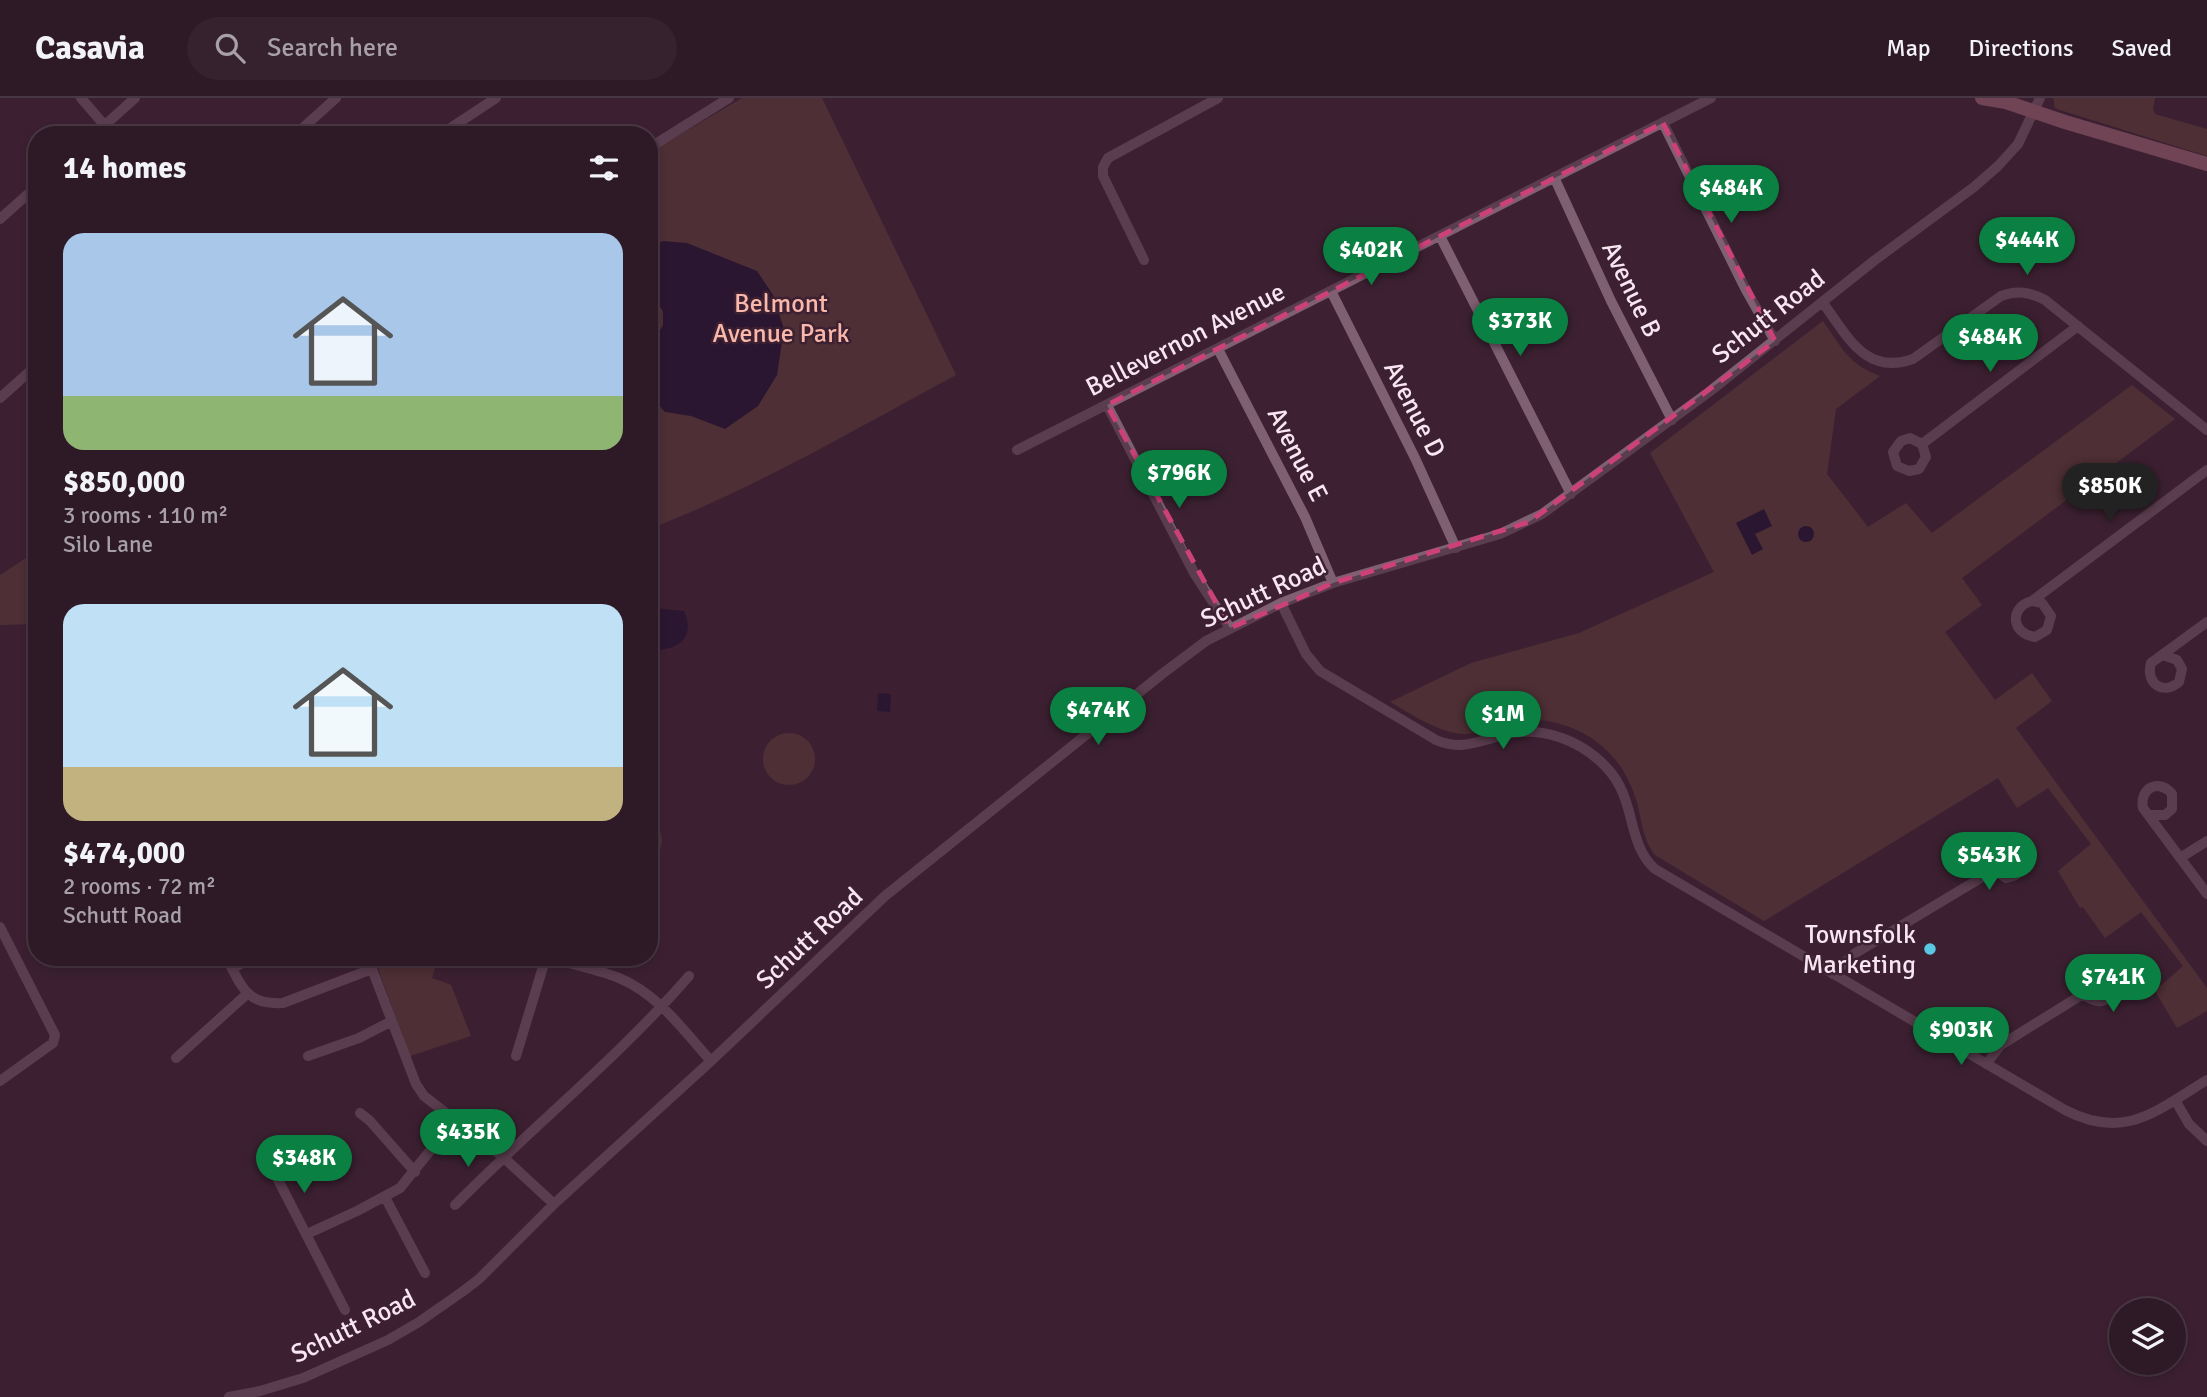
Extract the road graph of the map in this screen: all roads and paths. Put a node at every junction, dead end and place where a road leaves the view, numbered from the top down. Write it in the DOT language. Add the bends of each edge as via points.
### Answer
graph roads {
  1 [pos="81,98"];
  2 [pos="135,98"];
  3 [pos="335,98"];
  4 [pos="496,98"];
  5 [pos="729,98"];
  6 [pos="1218,98"];
  7 [pos="1711,98"];
  8 [pos="1982,98"];
  9 [pos="2037,105"];
  10 [pos="1662,123"];
  11 [pos="105,125"];
  12 [pos="305,126"];
  13 [pos="454,126"];
  14 [pos="658,142"];
  15 [pos="2207,164"];
  16 [pos="1554,177"];
  17 [pos="28,194"];
  18 [pos="0,219"];
  19 [pos="1440,236"];
  20 [pos="1144,260"];
  21 [pos="1331,292"];
  22 [pos="1823,303"];
  23 [pos="2078,327"];
  24 [pos="1775,341"];
  25 [pos="1218,349"];
  26 [pos="28,373"];
  27 [pos="0,398"];
  28 [pos="1107,405"];
  29 [pos="1672,420"];
  30 [pos="2207,430"];
  31 [pos="1922,444"];
  32 [pos="1017,450"];
  33 [pos="2207,470"];
  34 [pos="1571,495"];
  35 [pos="1456,548"];
  36 [pos="1333,583"];
  37 [pos="2032,601"];
  38 [pos="1281,603"];
  39 [pos="2207,622"];
  40 [pos="1230,628"];
  41 [pos="2163,655"];
  42 [pos="2150,815"];
  43 [pos="2207,841"];
  44 [pos="2180,858"];
  45 [pos="1994,870"];
  46 [pos="2207,894"];
  47 [pos="0,928"];
  48 [pos="230,966"];
  49 [pos="237,966"];
  50 [pos="364,966"];
  51 [pos="372,966"];
  52 [pos="543,966"];
  53 [pos="594,966"];
  54 [pos="232,969"];
  55 [pos="1833,974"];
  56 [pos="689,976"];
  57 [pos="247,994"];
  58 [pos="2082,994"];
  59 [pos="663,1007"];
  60 [pos="392,1021"];
  61 [pos="308,1056"];
  62 [pos="516,1056"];
  63 [pos="176,1058"];
  64 [pos="711,1061"];
  65 [pos="1986,1064"];
  66 [pos="2207,1080"];
  67 [pos="0,1081"];
  68 [pos="2175,1100"];
  69 [pos="360,1113"];
  70 [pos="454,1121"];
  71 [pos="2207,1141"];
  72 [pos="503,1157"];
  73 [pos="273,1170"];
  74 [pos="415,1172"];
  75 [pos="385,1197"];
  76 [pos="554,1204"];
  77 [pos="455,1205"];
  78 [pos="307,1234"];
  79 [pos="425,1273"];
  80 [pos="345,1310"];
  81 [pos="229,1397"];
  1 -- 11 [label="street"];
  2 -- 11 [label="street"];
  3 -- 12 [label="street"];
  4 -- 13 [label="street"];
  5 -- 14 [label="street"];
  6 -- 20 [label="street" via="1108,158 1103,167 1103,176"];
  7 -- 10 [label="street, Bellevernon Avenue"];
  8 -- 9 [label="main road"];
  9 -- 15 [label="main road"];
  9 -- 22 [label="street, Schutt Road" via="2018,144 1998,166"];
  10 -- 16 [label="street, Bellevernon Avenue"];
  10 -- 24 [label="street"];
  16 -- 19 [label="street, Bellevernon Avenue"];
  16 -- 29 [label="street, Avenue B"];
  17 -- 18 [label="street"];
  19 -- 21 [label="street, Bellevernon Avenue"];
  19 -- 34 [label="street"];
  21 -- 25 [label="street, Bellevernon Avenue"];
  21 -- 35 [label="street, Avenue D"];
  22 -- 23 [label="street" via="1857,349 1889,363 1913,359 2009,293 2035,295"];
  22 -- 24 [label="street, Schutt Road"];
  23 -- 30 [label="street"];
  23 -- 31 [label="street"];
  24 -- 29 [label="street, Schutt Road"];
  25 -- 28 [label="street, Bellevernon Avenue"];
  25 -- 36 [label="street, Avenue E"];
  26 -- 27 [label="street"];
  28 -- 32 [label="street, Bellevernon Avenue"];
  28 -- 40 [label="street" via="1194,573"];
  29 -- 34 [label="street, Schutt Road"];
  33 -- 37 [label="street"];
  34 -- 35 [label="street, Schutt Road" via="1514,529"];
  35 -- 36 [label="street, Schutt Road"];
  36 -- 38 [label="street, Schutt Road"];
  38 -- 40 [label="street, Schutt Road"];
  38 -- 55 [label="street" via="1306,654 1320,671 1436,740 1463,746 1532,732 1559,737 1586,750 1618,783 1639,848 1655,869"];
  39 -- 41 [label="street"];
  40 -- 64 [label="street, Schutt Road" via="1162,674 902,882"];
  42 -- 44 [label="street"];
  43 -- 44 [label="street"];
  44 -- 46 [label="street"];
  45 -- 55 [label="street" via="1854,954"];
  47 -- 67 [label="street" via="55,1035 53,1043"];
  48 -- 54 [label="street"];
  49 -- 54 [label="street"];
  50 -- 57 [label="street" via="283,1003 261,1002"];
  51 -- 60 [label="street"];
  52 -- 62 [label="street"];
  53 -- 59 [label="street" via="632,984"];
  54 -- 57 [label="street"];
  55 -- 65 [label="street"];
  56 -- 59 [label="street"];
  57 -- 63 [label="street"];
  58 -- 65 [label="street" via="2001,1045"];
  59 -- 64 [label="street"];
  59 -- 72 [label="street"];
  60 -- 61 [label="street"];
  60 -- 70 [label="street" via="416,1084"];
  64 -- 76 [label="street, Schutt Road"];
  65 -- 68 [label="street" via="2091,1122 2135,1120"];
  66 -- 68 [label="street"];
  68 -- 71 [label="street" via="2189,1124"];
  69 -- 74 [label="street"];
  70 -- 72 [label="street"];
  70 -- 74 [label="street"];
  72 -- 76 [label="street"];
  72 -- 77 [label="street"];
  73 -- 78 [label="street"];
  74 -- 75 [label="street"];
  75 -- 78 [label="street"];
  75 -- 79 [label="street"];
  76 -- 81 [label="street, Schutt Road" via="479,1279 419,1322 303,1378"];
  78 -- 80 [label="street"];
}
